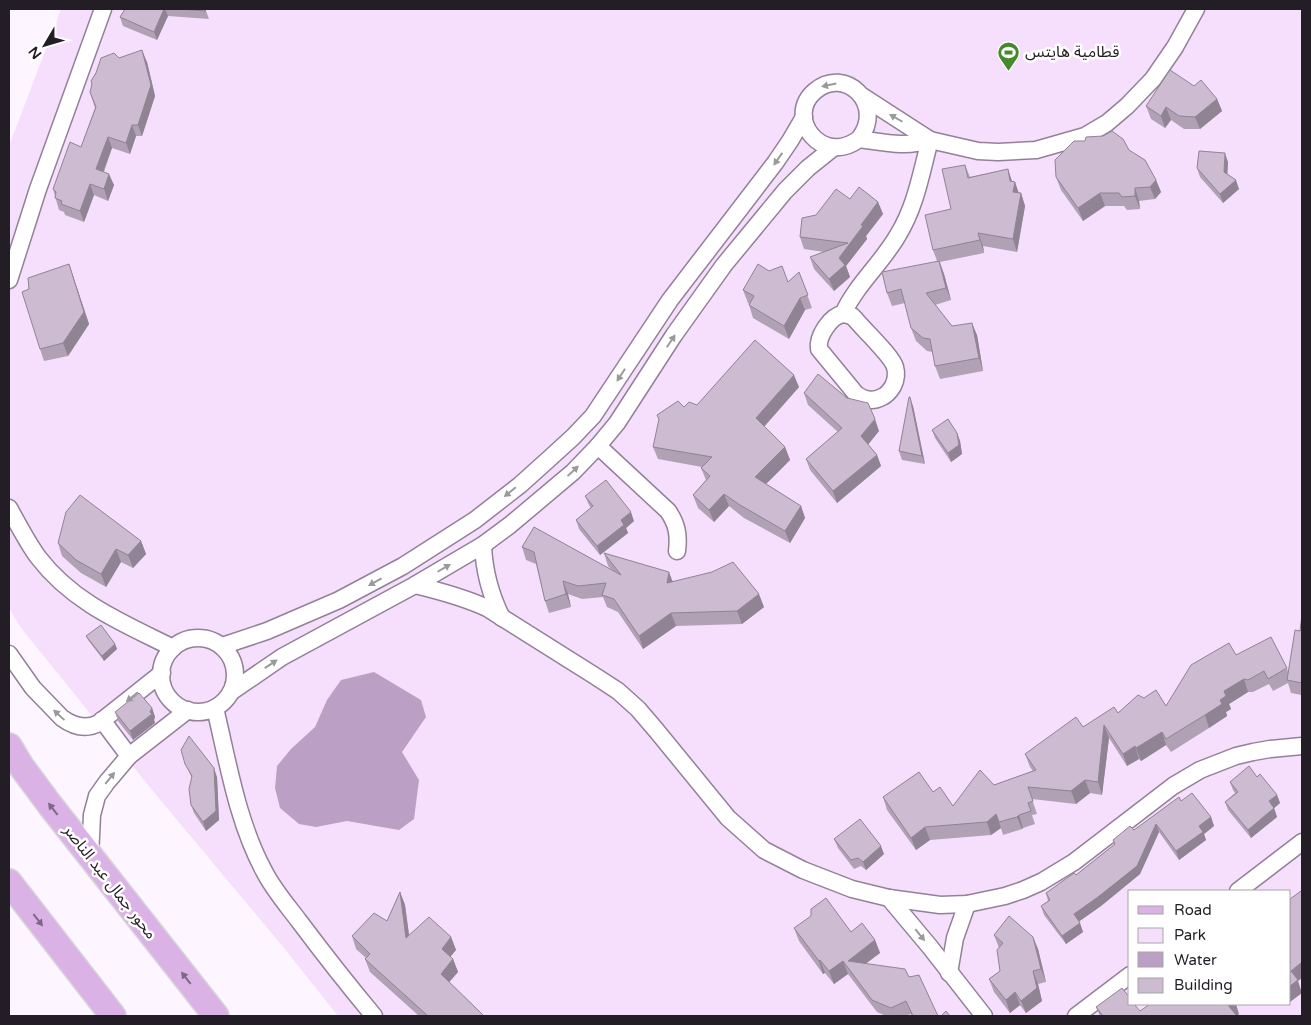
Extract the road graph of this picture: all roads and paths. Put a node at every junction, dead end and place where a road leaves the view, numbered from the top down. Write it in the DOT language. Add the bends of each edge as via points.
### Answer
graph roads {
  1 [pos="103,9"];
  2 [pos="1196,9"];
  3 [pos="862,96"];
  4 [pos="804,117"];
  5 [pos="858,138"];
  6 [pos="930,140"];
  7 [pos="833,148"];
  8 [pos="9,280"];
  9 [pos="843,314"];
  10 [pos="598,446"];
  11 [pos="9,508"];
  12 [pos="483,545"];
  13 [pos="677,551"];
  14 [pos="415,585"];
  15 [pos="502,618"];
  16 [pos="222,646"];
  17 [pos="173,648"];
  18 [pos="9,654"];
  19 [pos="162,673"];
  20 [pos="231,692"];
  21 [pos="215,708"];
  22 [pos="188,710"];
  23 [pos="102,720"];
  24 [pos="9,746"];
  25 [pos="1302,746"];
  26 [pos="130,756"];
  27 [pos="1302,842"];
  28 [pos="90,857"];
  29 [pos="9,882"];
  30 [pos="1239,890"];
  31 [pos="889,898"];
  32 [pos="967,904"];
  33 [pos="949,973"];
  34 [pos="1128,977"];
  35 [pos="113,1016"];
  36 [pos="216,1016"];
  37 [pos="374,1016"];
  38 [pos="984,1016"];
  39 [pos="1076,1016"];
  1 -- 8 [label="street"];
  2 -- 6 [label="street" via="1153,79 1107,123 1085,136 1036,150 1014,152 978,151"];
  3 -- 4 [label="street, one-way" via="843,84 828,84 813,92 804,108"];
  3 -- 5 [label="street" via="868,114 864,132"];
  6 -- 3 [label="street, one-way"];
  4 -- 7 [label="street" via="813,138"];
  4 -- 16 [label="street, one-way" via="775,164 670,300 593,416 550,458 475,520 403,566 339,600 275,628"];
  5 -- 6 [label="street" via="904,145"];
  5 -- 7 [label="street" via="851,144"];
  6 -- 9 [label="street" via="906,220"];
  10 -- 7 [label="street, one-way" via="724,266 785,191"];
  9 -- 9 [label="street" via="855,319 893,362 895,382 882,397 868,400 856,394 819,349 823,332 835,317"];
  12 -- 10 [label="street, one-way" via="539,502"];
  10 -- 13 [label="street" via="668,511 677,530"];
  11 -- 17 [label="street" via="38,556 81,599"];
  14 -- 12 [label="street, one-way"];
  12 -- 15 [label="street" via="488,582"];
  14 -- 15 [label="street" via="471,601"];
  20 -- 14 [label="street, one-way" via="282,657"];
  15 -- 31 [label="street" via="618,692 656,730 728,818 764,850 819,877"];
  16 -- 17 [label="street" via="212,640 191,638"];
  16 -- 20 [label="street" via="235,667"];
  17 -- 19 [label="street" via="163,664"];
  23 -- 18 [label="street, one-way" via="80,727 62,718 33,688"];
  19 -- 22 [label="street" via="168,696"];
  19 -- 23 [label="street, one-way"];
  20 -- 21 [label="street"];
  21 -- 22 [label="street" via="197,712"];
  21 -- 37 [label="street" via="245,826 264,872"];
  22 -- 26 [label="street"];
  23 -- 26 [label="street"];
  28 -- 24 [label="main road, محور جمال عبد الناصر, one-way"];
  25 -- 32 [label="street" via="1253,752 1200,770 1173,786 1058,873 1005,896"];
  28 -- 26 [label="street, one-way" via="92,815 97,796"];
  27 -- 30 [label="street"];
  36 -- 28 [label="main road, محور جمال عبد الناصر, one-way"];
  29 -- 35 [label="main road, one-way"];
  31 -- 32 [label="street" via="940,905"];
  31 -- 33 [label="street, one-way"];
  32 -- 33 [label="street" via="954,938"];
  33 -- 38 [label="street"];
  34 -- 39 [label="street"];
}
